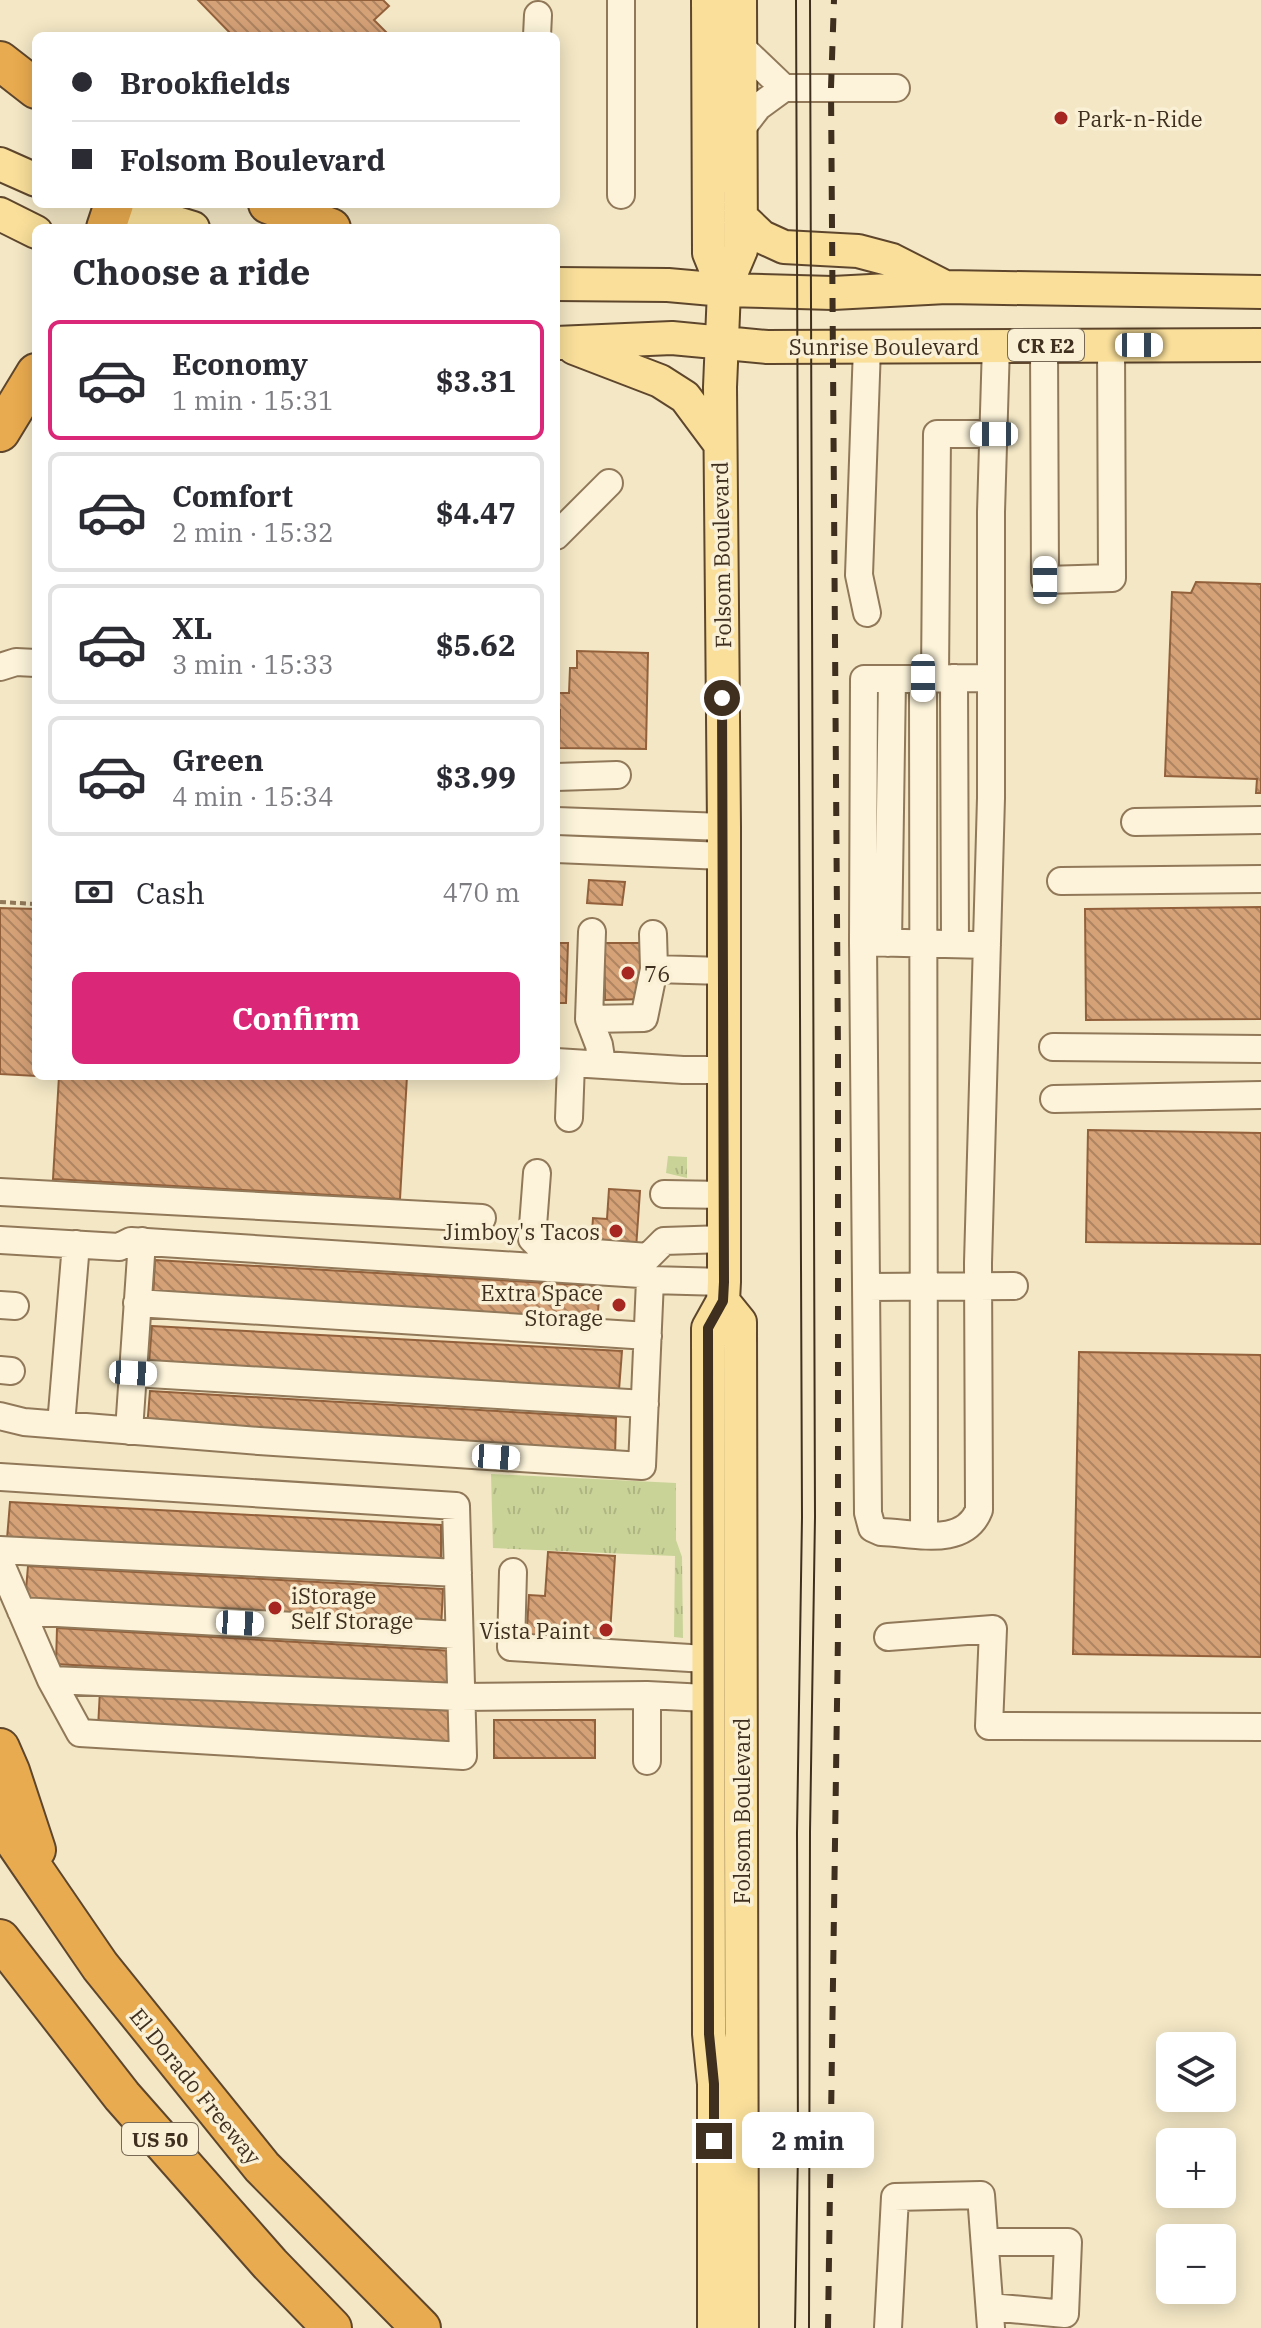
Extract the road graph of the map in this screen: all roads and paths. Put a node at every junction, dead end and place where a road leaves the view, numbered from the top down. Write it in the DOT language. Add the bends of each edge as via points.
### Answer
graph roads {
  1 [pos="621,0"];
  2 [pos="708,0"];
  3 [pos="740,0"];
  4 [pos="740,46"];
  5 [pos="0,61"];
  6 [pos="32,86"];
  7 [pos="784,88"];
  8 [pos="896,88"];
  9 [pos="741,129"];
  10 [pos="0,164"];
  11 [pos="32,178"];
  12 [pos="621,195"];
  13 [pos="127,208"];
  14 [pos="278,208"];
  15 [pos="0,214"];
  16 [pos="741,217"];
  17 [pos="180,224"];
  18 [pos="320,224"];
  19 [pos="32,230"];
  20 [pos="560,284"];
  21 [pos="946,287"];
  22 [pos="724,290"];
  23 [pos="1261,292"];
  24 [pos="560,343"];
  25 [pos="722,343"];
  26 [pos="560,344"];
  27 [pos="996,345"];
  28 [pos="1044,345"];
  29 [pos="1111,345"];
  30 [pos="1261,345"];
  31 [pos="867,347"];
  32 [pos="32,380"];
  33 [pos="0,432"];
  34 [pos="994,434"];
  35 [pos="720,444"];
  36 [pos="609,483"];
  37 [pos="560,532"];
  38 [pos="867,613"];
  39 [pos="32,663"];
  40 [pos="0,667"];
  41 [pos="937,678"];
  42 [pos="991,678"];
  43 [pos="617,775"];
  44 [pos="560,777"];
  45 [pos="1261,820"];
  46 [pos="560,822"];
  47 [pos="1135,822"];
  48 [pos="724,842"];
  49 [pos="560,849"];
  50 [pos="1261,879"];
  51 [pos="1061,881"];
  52 [pos="0,902"];
  53 [pos="32,904"];
  54 [pos="592,932"];
  55 [pos="653,934"];
  56 [pos="876,942"];
  57 [pos="921,942"];
  58 [pos="955,944"];
  59 [pos="987,945"];
  60 [pos="654,969"];
  61 [pos="724,971"];
  62 [pos="589,1019"];
  63 [pos="1053,1047"];
  64 [pos="1261,1049"];
  65 [pos="563,1062"];
  66 [pos="602,1064"];
  67 [pos="724,1070"];
  68 [pos="1261,1095"];
  69 [pos="1054,1099"];
  70 [pos="569,1118"];
  71 [pos="537,1173"];
  72 [pos="0,1192"];
  73 [pos="664,1194"];
  74 [pos="725,1195"];
  75 [pos="482,1218"];
  76 [pos="725,1239"];
  77 [pos="0,1240"];
  78 [pos="142,1241"];
  79 [pos="76,1244"];
  80 [pos="650,1280"];
  81 [pos="925,1286"];
  82 [pos="978,1286"];
  83 [pos="1014,1286"];
  84 [pos="867,1287"];
  85 [pos="724,1292"];
  86 [pos="137,1303"];
  87 [pos="648,1336"];
  88 [pos="133,1373"];
  89 [pos="645,1404"];
  90 [pos="0,1416"];
  91 [pos="61,1425"];
  92 [pos="129,1431"];
  93 [pos="0,1477"];
  94 [pos="924,1534"];
  95 [pos="0,1550"];
  96 [pos="0,1562"];
  97 [pos="513,1572"];
  98 [pos="458,1573"];
  99 [pos="21,1611"];
  100 [pos="459,1635"];
  101 [pos="888,1637"];
  102 [pos="706,1659"];
  103 [pos="51,1680"];
  104 [pos="647,1695"];
  105 [pos="460,1697"];
  106 [pos="715,1705"];
  107 [pos="1261,1727"];
  108 [pos="0,1748"];
  109 [pos="647,1761"];
  110 [pos="740,1786"];
  111 [pos="0,1820"];
  112 [pos="51,1899"];
  113 [pos="0,1939"];
  114 [pos="985,2242"];
  115 [pos="991,2318"];
  116 [pos="332,2328"];
  117 [pos="421,2328"];
  118 [pos="714,2328"];
  119 [pos="742,2328"];
  120 [pos="888,2328"];
  1 -- 12 [label="lane"];
  2 -- 22 [label="main road, Folsom Boulevard" via="709,253"];
  3 -- 4 [label="main road, Folsom Boulevard"];
  4 -- 7 [label="lane"];
  4 -- 9 [label="main road, Folsom Boulevard"];
  5 -- 6 [label="highway"];
  7 -- 8 [label="lane"];
  7 -- 9 [label="lane" via="758,107"];
  9 -- 16 [label="main road, Folsom Boulevard"];
  10 -- 11 [label="main road"];
  13 -- 17 [label="main road"];
  14 -- 18 [label="highway"];
  15 -- 19 [label="main road"];
  16 -- 21 [label="main road" via="762,237 784,247 858,251 892,260"];
  16 -- 22 [label="main road, Folsom Boulevard" via="741,250"];
  20 -- 22 [label="main road"];
  21 -- 22 [label="main road" via="833,293"];
  21 -- 23 [label="main road"];
  22 -- 25 [label="main road, Folsom Boulevard"];
  24 -- 25 [label="main road, Sunrise Boulevard / CR E2" via="672,338"];
  25 -- 31 [label="main road, Sunrise Boulevard / CR E2"];
  25 -- 35 [label="main road, Folsom Boulevard"];
  26 -- 35 [label="main road" via="660,381 685,397"];
  27 -- 28 [label="main road, Sunrise Boulevard / CR E2"];
  27 -- 31 [label="main road, Sunrise Boulevard / CR E2"];
  27 -- 34 [label="lane"];
  28 -- 29 [label="main road, Sunrise Boulevard / CR E2"];
  28 -- 29 [label="lane" via="1045,580 1112,578"];
  29 -- 30 [label="main road, Sunrise Boulevard / CR E2"];
  31 -- 38 [label="lane" via="859,575"];
  32 -- 33 [label="highway"];
  34 -- 41 [label="lane" via="937,434"];
  34 -- 42 [label="lane"];
  35 -- 48 [label="main road, Folsom Boulevard"];
  36 -- 37 [label="lane"];
  39 -- 40 [label="lane"];
  41 -- 42 [label="lane"];
  41 -- 56 [label="lane" via="864,679"];
  41 -- 57 [label="lane"];
  41 -- 58 [label="lane"];
  42 -- 59 [label="lane"];
  43 -- 44 [label="lane"];
  45 -- 47 [label="lane"];
  46 -- 48 [label="lane"];
  48 -- 49 [label="lane"];
  48 -- 61 [label="main road, Folsom Boulevard"];
  50 -- 51 [label="lane"];
  52 -- 53 [label="path"];
  54 -- 62 [label="lane"];
  55 -- 60 [label="lane"];
  56 -- 57 [label="lane"];
  56 -- 84 [label="lane"];
  57 -- 58 [label="lane"];
  57 -- 81 [label="lane"];
  58 -- 59 [label="lane"];
  59 -- 82 [label="lane"];
  60 -- 61 [label="lane"];
  60 -- 62 [label="lane" via="644,1018"];
  61 -- 67 [label="main road, Folsom Boulevard"];
  62 -- 66 [label="lane"];
  63 -- 64 [label="lane"];
  65 -- 66 [label="lane"];
  65 -- 70 [label="lane"];
  66 -- 67 [label="lane"];
  67 -- 74 [label="main road, Folsom Boulevard"];
  68 -- 69 [label="lane"];
  71 -- 76 [label="lane" via="532,1239 542,1249 648,1257 664,1241"];
  72 -- 75 [label="lane"];
  73 -- 74 [label="lane"];
  74 -- 76 [label="main road, Folsom Boulevard"];
  76 -- 85 [label="main road, Folsom Boulevard"];
  77 -- 79 [label="lane"];
  78 -- 79 [label="lane" via="119,1247"];
  78 -- 80 [label="lane" via="641,1274"];
  78 -- 86 [label="lane"];
  79 -- 91 [label="lane"];
  80 -- 85 [label="lane"];
  80 -- 87 [label="lane"];
  81 -- 82 [label="lane"];
  81 -- 84 [label="lane"];
  81 -- 94 [label="lane"];
  82 -- 83 [label="lane"];
  82 -- 94 [label="lane" via="979,1510 974,1524 963,1532"];
  84 -- 94 [label="lane" via="868,1513 872,1528 881,1532"];
  85 -- 102 [label="main road, Folsom Boulevard" via="708,1328"];
  85 -- 110 [label="main road, Folsom Boulevard" via="740,1322"];
  86 -- 87 [label="lane"];
  86 -- 88 [label="lane"];
  87 -- 89 [label="lane"];
  88 -- 89 [label="lane"];
  88 -- 92 [label="lane"];
  89 -- 92 [label="lane" via="642,1466"];
  90 -- 91 [label="lane"];
  91 -- 92 [label="lane"];
  93 -- 98 [label="lane" via="456,1506"];
  95 -- 98 [label="lane"];
  96 -- 99 [label="lane"];
  97 -- 102 [label="lane" via="511,1647"];
  98 -- 100 [label="lane"];
  99 -- 100 [label="lane"];
  99 -- 103 [label="lane"];
  100 -- 105 [label="lane"];
  101 -- 107 [label="lane" via="993,1629 989,1726"];
  102 -- 106 [label="main road" via="722,1673"];
  103 -- 105 [label="lane"];
  103 -- 105 [label="lane" via="80,1733 463,1756"];
  104 -- 105 [label="lane"];
  104 -- 106 [label="lane"];
  104 -- 109 [label="lane"];
  106 -- 110 [label="main road" via="724,1759"];
  106 -- 118 [label="main road, Folsom Boulevard" via="709,2034 714,2084"];
  108 -- 112 [label="highway"];
  110 -- 119 [label="main road, Folsom Boulevard"];
  111 -- 112 [label="highway, El Dorado Freeway / US 50"];
  112 -- 117 [label="highway, El Dorado Freeway / US 50" via="262,2167"];
  113 -- 116 [label="highway, US 50" via="122,2096"];
  114 -- 115 [label="lane"];
  114 -- 115 [label="lane" via="1068,2242 1065,2314"];
  114 -- 120 [label="lane" via="981,2195 895,2197"];
}
